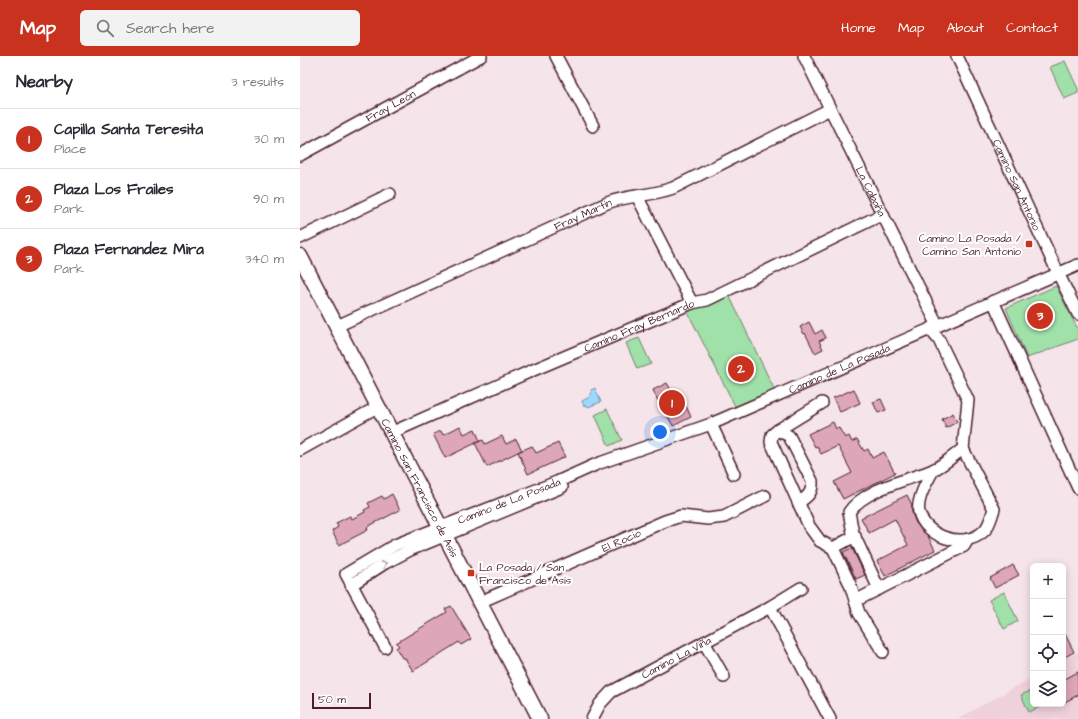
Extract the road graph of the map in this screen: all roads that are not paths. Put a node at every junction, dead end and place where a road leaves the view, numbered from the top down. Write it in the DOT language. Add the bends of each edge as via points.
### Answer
graph roads {
  1 [pos="481,56"];
  2 [pos="556,56"];
  3 [pos="804,56"];
  4 [pos="957,56"];
  5 [pos="830,109"];
  6 [pos="593,126"];
  7 [pos="300,156"];
  8 [pos="390,194"];
  9 [pos="637,196"];
  10 [pos="883,214"];
  11 [pos="300,238"];
  12 [pos="300,256"];
  13 [pos="1078,265"];
  14 [pos="1058,274"];
  15 [pos="993,302"];
  16 [pos="692,303"];
  17 [pos="1078,314"];
  18 [pos="337,326"];
  19 [pos="934,327"];
  20 [pos="822,403"];
  21 [pos="379,406"];
  22 [pos="712,424"];
  23 [pos="778,430"];
  24 [pos="393,432"];
  25 [pos="963,449"];
  26 [pos="300,450"];
  27 [pos="934,470"];
  28 [pos="734,474"];
  29 [pos="1078,488"];
  30 [pos="765,496"];
  31 [pos="798,503"];
  32 [pos="444,531"];
  33 [pos="855,536"];
  34 [pos="968,539"];
  35 [pos="833,548"];
  36 [pos="351,585"];
  37 [pos="801,588"];
  38 [pos="879,589"];
  39 [pos="855,601"];
  40 [pos="480,602"];
  41 [pos="770,607"];
  42 [pos="704,642"];
  43 [pos="385,647"];
  44 [pos="883,652"];
  45 [pos="724,677"];
  46 [pos="540,719"];
  47 [pos="592,719"];
  48 [pos="830,719"];
  1 -- 7 [label="street, Fray León"];
  2 -- 6 [label="street"];
  3 -- 5 [label="street, La Cabaña"];
  4 -- 14 [label="street, Camino San Antonio"];
  5 -- 9 [label="street, Fray Martín" via="672,188"];
  5 -- 10 [label="street, La Cabaña"];
  8 -- 11 [label="street"];
  9 -- 16 [label="street"];
  9 -- 18 [label="street, Fray Martín" via="607,203"];
  10 -- 16 [label="street, Camino Fray Bernardo" via="707,300"];
  10 -- 19 [label="street, La Cabaña"];
  12 -- 18 [label="main road, Camino San Francisco de Asís"];
  13 -- 14 [label="street, Camino de La Posada"];
  14 -- 15 [label="street, Camino de La Posada"];
  14 -- 17 [label="street, Camino San Antonio"];
  15 -- 19 [label="street, Camino de La Posada"];
  15 -- 29 [label="street"];
  16 -- 24 [label="street, Camino Fray Bernardo"];
  18 -- 21 [label="main road, Camino San Francisco de Asís"];
  19 -- 22 [label="street, Camino de La Posada"];
  19 -- 25 [label="street, La Cabaña" via="933,342 968,412"];
  20 -- 23 [label="street"];
  21 -- 24 [label="main road, Camino San Francisco de Asís"];
  21 -- 26 [label="street"];
  22 -- 28 [label="street"];
  22 -- 32 [label="street, Camino de La Posada" via="597,464 564,487"];
  23 -- 31 [label="street" via="772,435 771,442"];
  23 -- 31 [label="street" via="789,436 812,481 813,489 808,497"];
  24 -- 32 [label="main road, Camino San Francisco de Asís"];
  25 -- 27 [label="street"];
  25 -- 34 [label="street" via="994,509 984,531"];
  27 -- 33 [label="street" via="894,483 854,504 849,512"];
  27 -- 34 [label="street" via="926,483 918,511 925,527 953,540"];
  30 -- 40 [label="street, El Rocio" via="724,518 681,516 670,520"];
  31 -- 35 [label="street" via="809,526 820,541"];
  36 -- 32 [label="street, Camino de La Posada, one-way"];
  32 -- 36 [label="street, Camino de La Posada" via="395,545 346,574"];
  32 -- 40 [label="main road, Camino San Francisco de Asís"];
  33 -- 35 [label="street"];
  33 -- 38 [label="street"];
  34 -- 38 [label="street" via="964,546"];
  35 -- 39 [label="street"];
  36 -- 43 [label="street, Camino de La Posada"];
  37 -- 41 [label="street, Camino La Viña"];
  38 -- 39 [label="street"];
  39 -- 44 [label="street" via="859,613"];
  40 -- 46 [label="main road, Camino San Francisco de Asís"];
  41 -- 42 [label="street, Camino La Viña"];
  41 -- 48 [label="street"];
  42 -- 45 [label="street"];
  42 -- 47 [label="street, Camino La Viña" via="611,692 600,704"];
}
